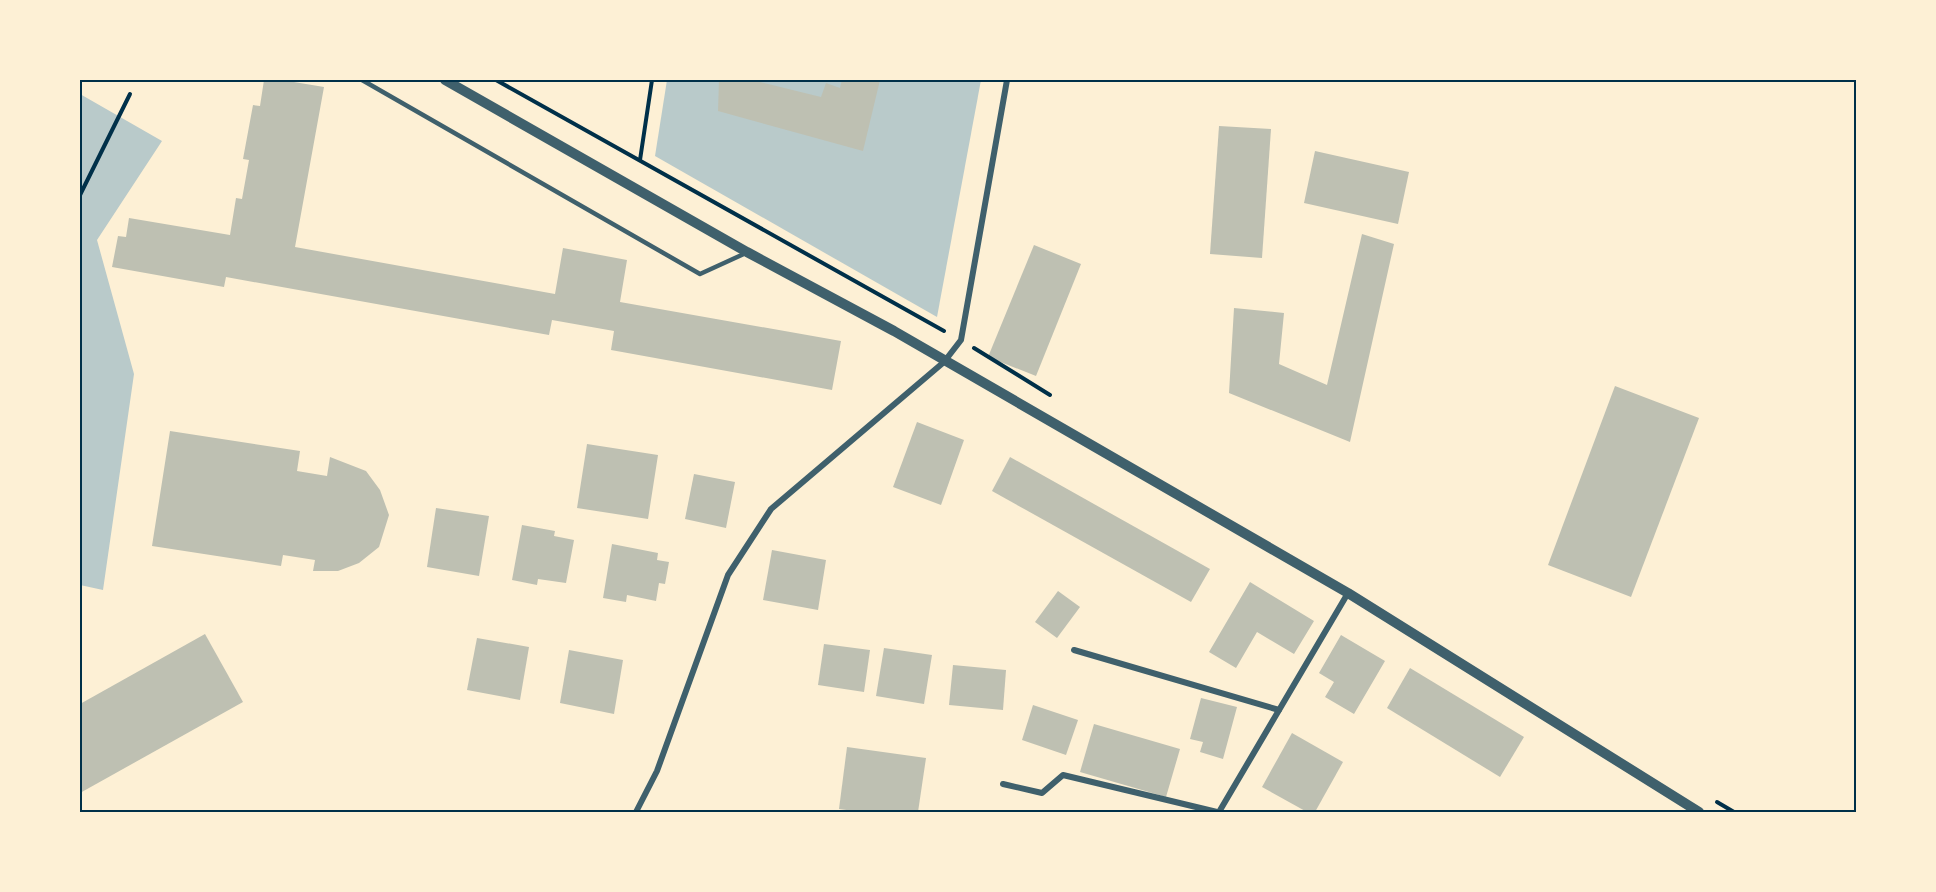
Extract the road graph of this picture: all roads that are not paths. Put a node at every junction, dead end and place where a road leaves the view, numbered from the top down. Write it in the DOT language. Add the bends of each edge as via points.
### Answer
graph roads {
  1 [pos="362,80"];
  2 [pos="445,80"];
  3 [pos="1007,80"];
  4 [pos="747,252"];
  5 [pos="944,362"];
  6 [pos="1348,593"];
  7 [pos="1074,650"];
  8 [pos="1279,710"];
  9 [pos="1003,784"];
  10 [pos="636,813"];
  11 [pos="1218,813"];
  12 [pos="1699,813"];
  1 -- 4 [label="lane" via="700,274"];
  2 -- 4 [label="street"];
  3 -- 5 [label="street" via="961,340"];
  4 -- 5 [label="street"];
  5 -- 6 [label="street"];
  5 -- 10 [label="street" via="771,509 728,575 657,771"];
  6 -- 8 [label="street"];
  6 -- 12 [label="street"];
  7 -- 8 [label="street"];
  8 -- 11 [label="street"];
  9 -- 11 [label="street" via="1042,793 1063,775"];
}
